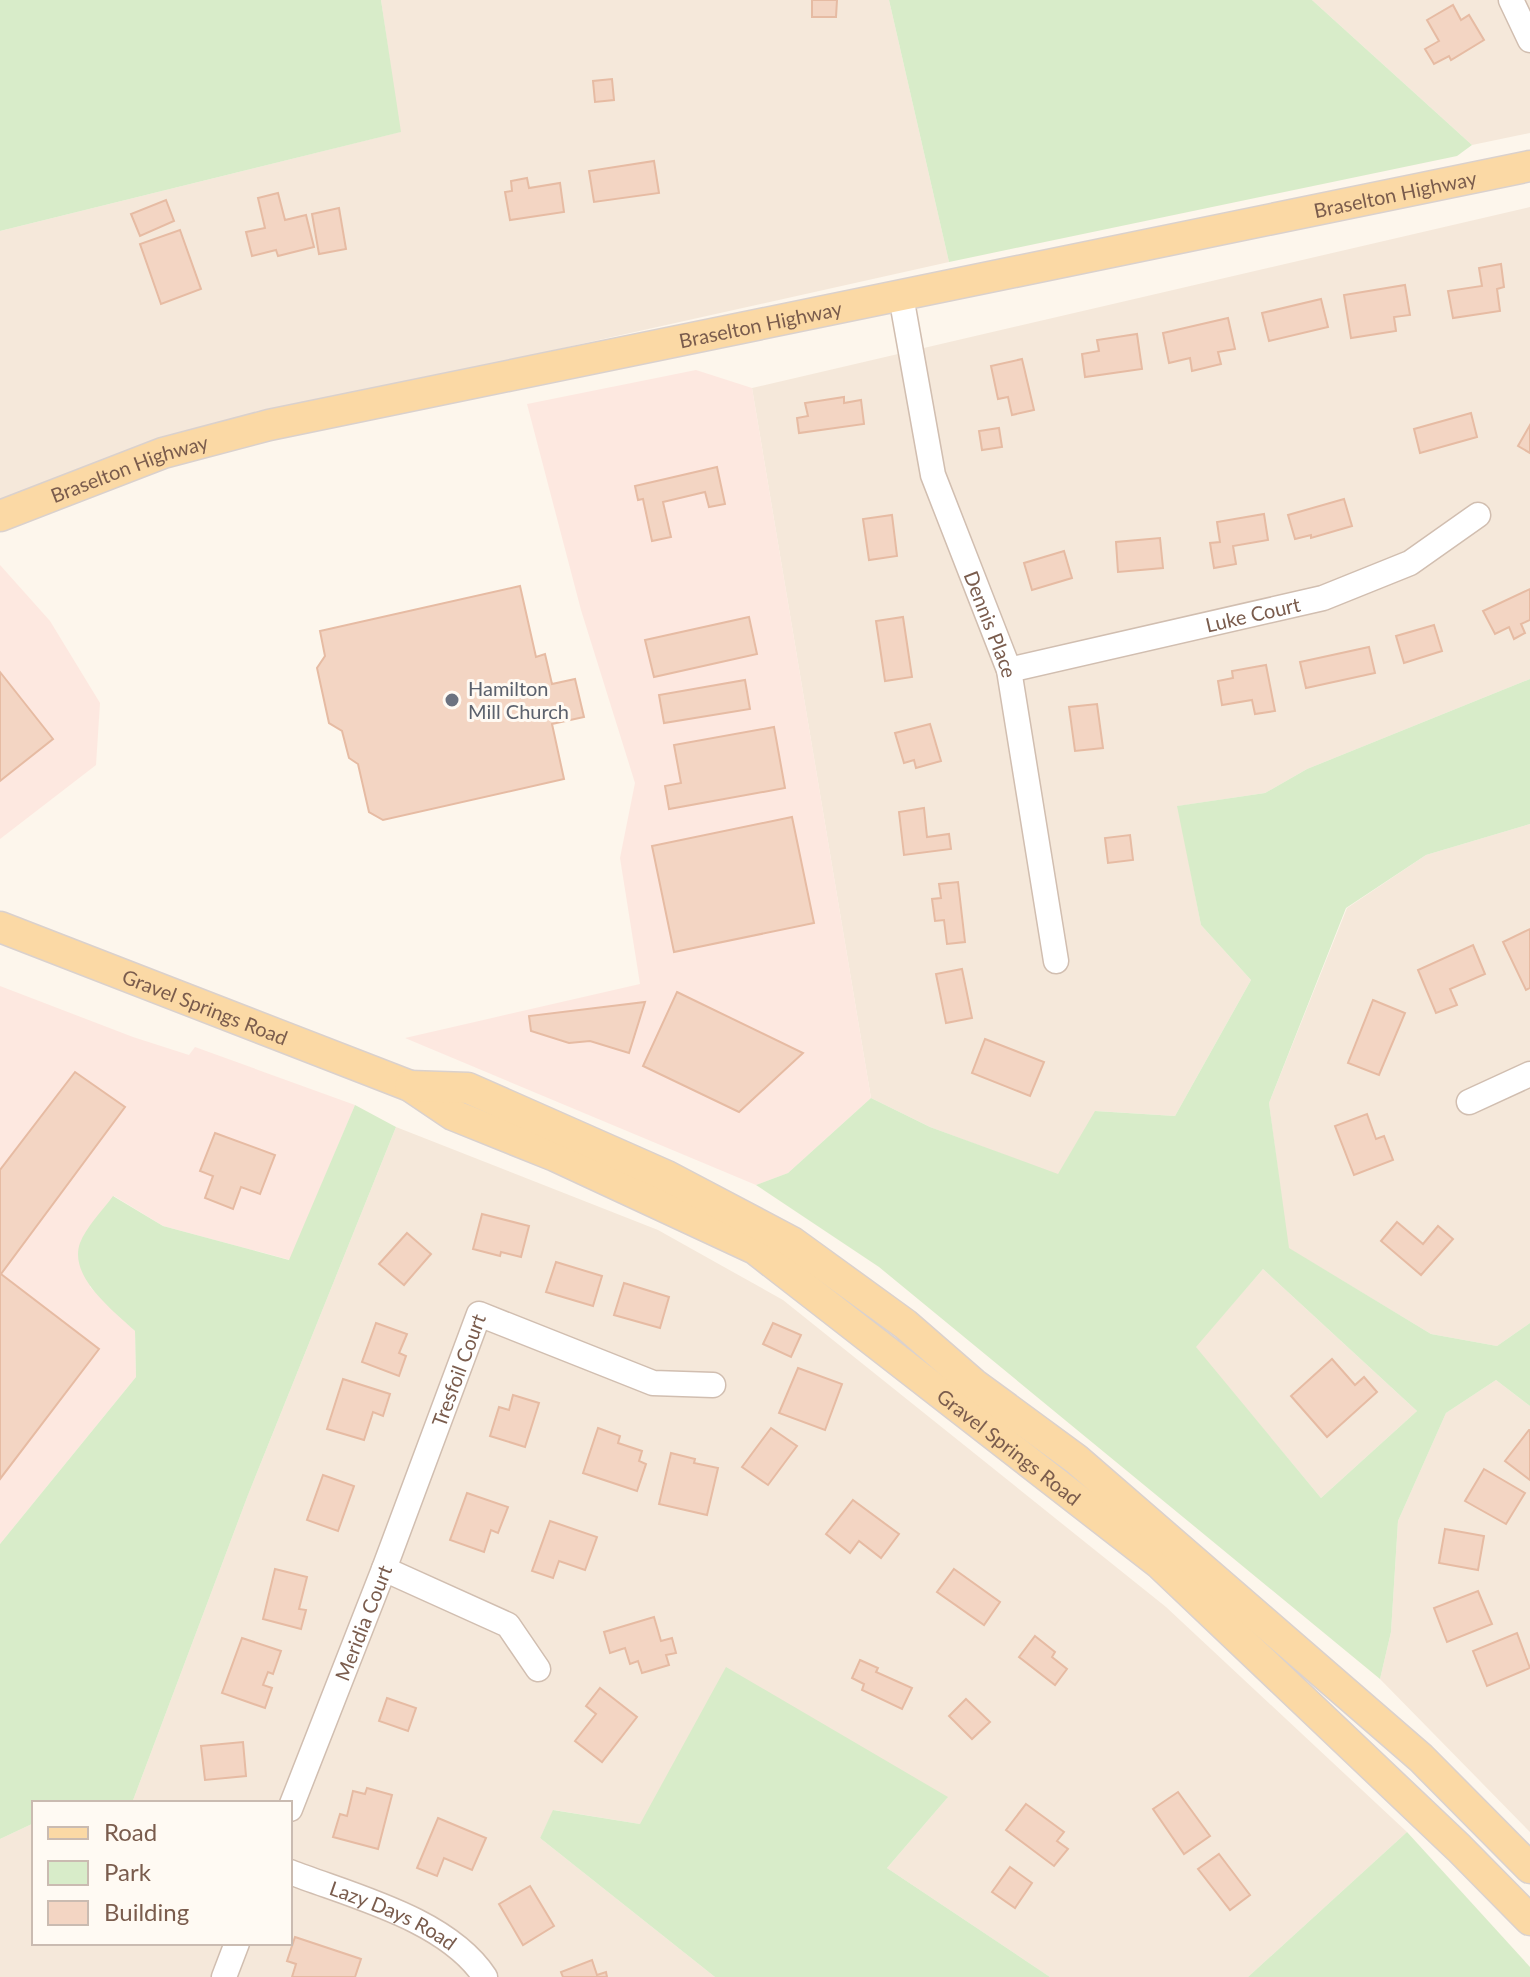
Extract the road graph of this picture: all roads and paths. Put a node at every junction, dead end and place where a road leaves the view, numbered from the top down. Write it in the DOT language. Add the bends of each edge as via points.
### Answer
graph roads {
  1 [pos="1511,0"];
  2 [pos="1530,40"];
  3 [pos="1530,166"];
  4 [pos="901,296"];
  5 [pos="1478,515"];
  6 [pos="0,516"];
  7 [pos="1009,670"];
  8 [pos="0,927"];
  9 [pos="1056,961"];
  10 [pos="1530,1074"];
  11 [pos="410,1086"];
  12 [pos="1469,1102"];
  13 [pos="713,1385"];
  14 [pos="384,1569"];
  15 [pos="538,1669"];
  16 [pos="292,1804"];
  17 [pos="1530,1868"];
  18 [pos="292,1873"];
  19 [pos="1530,1920"];
  20 [pos="236,1945"];
  21 [pos="224,1977"];
  22 [pos="485,1977"];
  1 -- 2 [label="street"];
  3 -- 4 [label="main road, Braselton Highway"];
  4 -- 6 [label="main road, Braselton Highway" via="269,425 163,453"];
  4 -- 7 [label="street, Dennis Place" via="933,475"];
  5 -- 7 [label="street, Luke Court" via="1410,563 1323,598"];
  7 -- 9 [label="street, Dennis Place"];
  8 -- 11 [label="main road, Gravel Springs Road"];
  10 -- 12 [label="street"];
  11 -- 17 [label="main road, Gravel Springs Road" via="468,1088 667,1176 792,1242 1076,1459 1421,1758"];
  11 -- 19 [label="main road, Gravel Springs Road" via="453,1115 755,1249 1160,1564"];
  13 -- 14 [label="street, Tresfoil Court" via="653,1383 479,1314"];
  14 -- 15 [label="street, Meridia Court" via="508,1625"];
  14 -- 16 [label="street, Meridia Court"];
  18 -- 22 [label="street, Lazy Days Road" via="439,1933"];
  20 -- 21 [label="street"];
}
